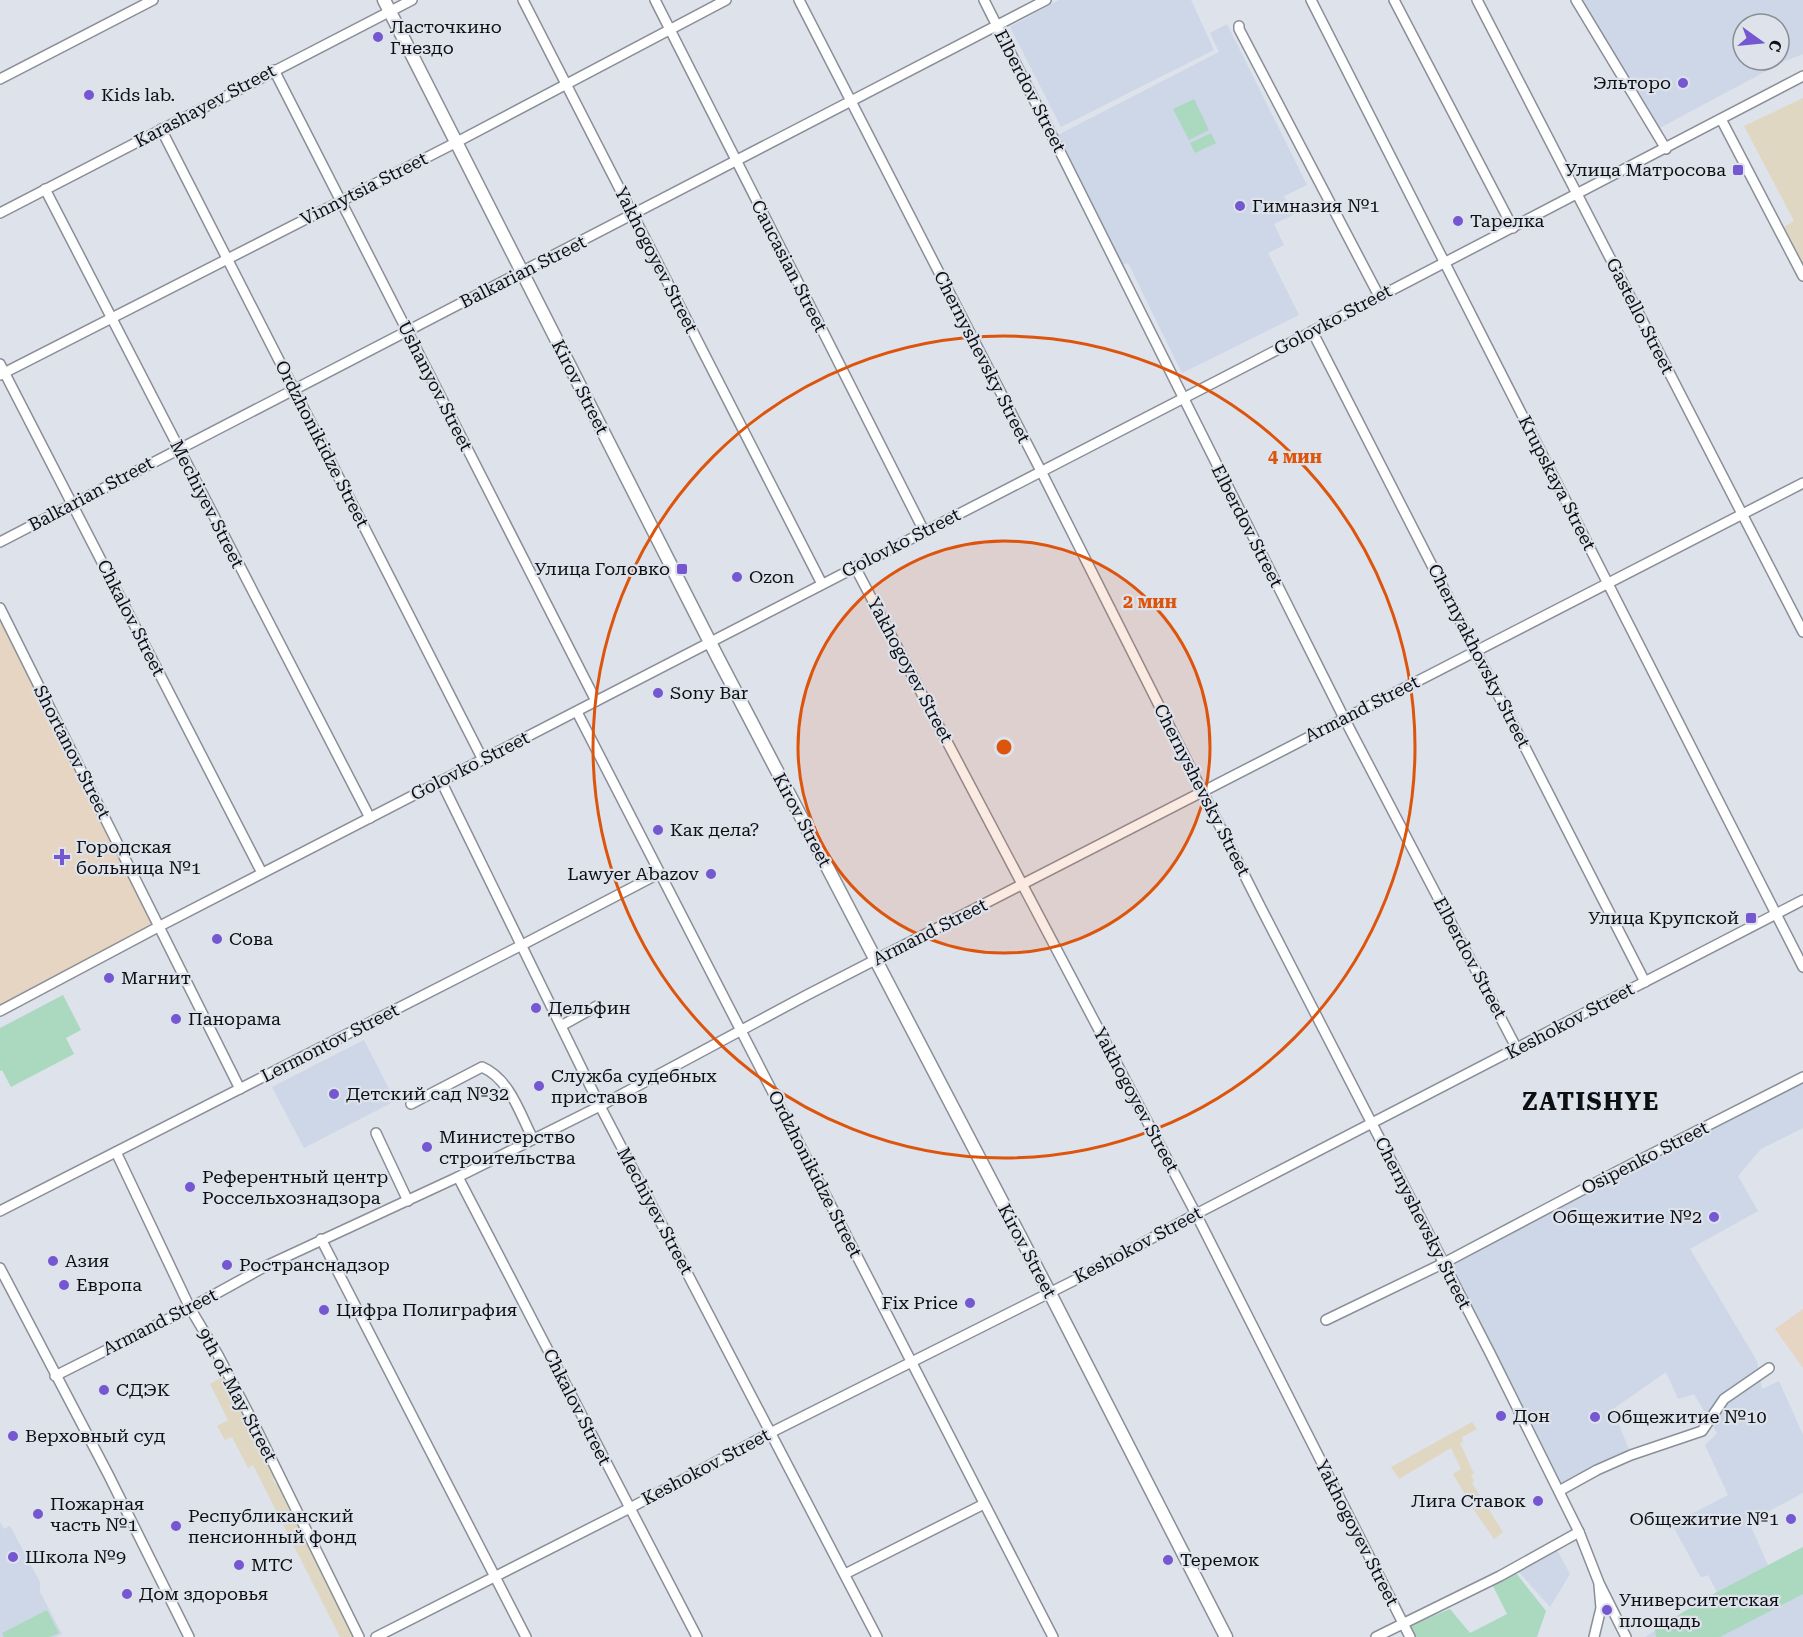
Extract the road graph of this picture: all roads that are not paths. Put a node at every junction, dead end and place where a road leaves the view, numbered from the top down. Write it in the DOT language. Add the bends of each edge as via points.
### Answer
graph roads {
  1 [pos="153,0"];
  2 [pos="412,0"];
  3 [pos="523,0"];
  4 [pos="655,0"];
  5 [pos="726,0"];
  6 [pos="799,0"];
  7 [pos="984,0"];
  8 [pos="1046,0"];
  9 [pos="1311,0"];
  10 [pos="1394,0"];
  11 [pos="1477,0"];
  12 [pos="1576,0"];
  13 [pos="386,6"];
  14 [pos="996,26"];
  15 [pos="1239,26"];
  16 [pos="670,29"];
  17 [pos="274,70"];
  18 [pos="1803,76"];
  19 [pos="0,79"];
  20 [pos="566,84"];
  21 [pos="851,101"];
  22 [pos="1721,119"];
  23 [pos="161,129"];
  24 [pos="455,143"];
  25 [pos="1666,149"];
  26 [pos="736,161"];
  27 [pos="45,189"];
  28 [pos="1578,193"];
  29 [pos="340,201"];
  30 [pos="0,213"];
  31 [pos="633,215"];
  32 [pos="1513,228"];
  33 [pos="227,258"];
  34 [pos="1445,262"];
  35 [pos="522,273"];
  36 [pos="1803,276"];
  37 [pos="1379,296"];
  38 [pos="111,318"];
  39 [pos="407,331"];
  40 [pos="1312,331"];
  41 [pos="2,370"];
  42 [pos="294,389"];
  43 [pos="1183,398"];
  44 [pos="178,448"];
  45 [pos="1041,471"];
  46 [pos="1803,483"];
  47 [pos="72,504"];
  48 [pos="1742,514"];
  49 [pos="924,531"];
  50 [pos="0,542"];
  51 [pos="855,567"];
  52 [pos="822,584"];
  53 [pos="1608,584"];
  54 [pos="0,608"];
  55 [pos="1803,632"];
  56 [pos="711,641"];
  57 [pos="1476,651"];
  58 [pos="596,701"];
  59 [pos="577,711"];
  60 [pos="1344,718"];
  61 [pos="483,760"];
  62 [pos="441,781"];
  63 [pos="1202,791"];
  64 [pos="370,818"];
  65 [pos="262,873"];
  66 [pos="660,873"];
  67 [pos="1023,884"];
  68 [pos="1803,900"];
  69 [pos="1777,914"];
  70 [pos="160,926"];
  71 [pos="522,945"];
  72 [pos="876,959"];
  73 [pos="1803,967"];
  74 [pos="1645,982"];
  75 [pos="597,1006"];
  76 [pos="0,1011"];
  77 [pos="561,1026"];
  78 [pos="741,1031"];
  79 [pos="1517,1049"];
  80 [pos="1803,1077"];
  81 [pos="240,1089"];
  82 [pos="411,1104"];
  83 [pos="600,1106"];
  84 [pos="1372,1123"];
  85 [pos="376,1133"];
  86 [pos="533,1139"];
  87 [pos="116,1152"];
  88 [pos="458,1177"];
  89 [pos="408,1201"];
  90 [pos="0,1211"];
  91 [pos="1196,1214"];
  92 [pos="321,1239"];
  93 [pos="1444,1263"];
  94 [pos="0,1268"];
  95 [pos="1049,1293"];
  96 [pos="190,1308"];
  97 [pos="1326,1320"];
  98 [pos="911,1362"];
  99 [pos="1769,1368"];
  100 [pos="55,1376"];
  101 [pos="770,1433"];
  102 [pos="1559,1491"];
  103 [pos="984,1504"];
  104 [pos="630,1508"];
  105 [pos="1580,1532"];
  106 [pos="845,1574"];
  107 [pos="495,1576"];
  108 [pos="1599,1583"];
  109 [pos="1403,1623"];
  110 [pos="189,1637"];
  111 [pos="359,1637"];
  112 [pos="376,1637"];
  113 [pos="526,1637"];
  114 [pos="697,1637"];
  115 [pos="877,1637"];
  116 [pos="1053,1637"];
  117 [pos="1226,1637"];
  118 [pos="1376,1637"];
  119 [pos="1410,1637"];
  120 [pos="1594,1637"];
  121 [pos="1626,1637"];
  1 -- 19 [label="street"];
  2 -- 13 [label="street, Karashaуev Street"];
  3 -- 20 [label="street, Yakhogoyev Street"];
  4 -- 16 [label="street, Caucasian Street"];
  5 -- 16 [label="street, Vinnytsia Street"];
  6 -- 21 [label="street, Chernyshevsky Street"];
  7 -- 14 [label="street, Elberdov Street"];
  8 -- 14 [label="street, Balkarian Street"];
  9 -- 34 [label="street, Krupskaya Street"];
  10 -- 32 [label="street"];
  11 -- 28 [label="street, Gastello Street"];
  12 -- 25 [label="street"];
  13 -- 17 [label="street, Karashaуev Street"];
  13 -- 24 [label="main road, Kirov Street"];
  14 -- 21 [label="street, Balkarian Street"];
  14 -- 43 [label="street, Elberdov Street"];
  15 -- 37 [label="street"];
  16 -- 20 [label="street, Vinnytsia Street"];
  16 -- 26 [label="street, Caucasian Street"];
  17 -- 23 [label="street, Karashaуev Street"];
  17 -- 29 [label="street, Ushanyov Street"];
  18 -- 22 [label="street, Golovko Street"];
  20 -- 24 [label="street, Vinnytsia Street"];
  20 -- 31 [label="street, Yakhogoyev Street"];
  21 -- 26 [label="street, Balkarian Street"];
  21 -- 45 [label="street, Chernyshevsky Street"];
  22 -- 25 [label="street, Golovko Street"];
  22 -- 36 [label="street"];
  23 -- 27 [label="street, Karashaуev Street"];
  23 -- 33 [label="street, Ordzhonikidze Street"];
  24 -- 29 [label="street, Vinnytsia Street"];
  24 -- 35 [label="main road, Kirov Street"];
  25 -- 28 [label="street, Golovko Street"];
  26 -- 31 [label="street, Balkarian Street"];
  26 -- 49 [label="street, Caucasian Street"];
  27 -- 30 [label="street, Karashaуev Street"];
  27 -- 38 [label="street, Mechiyev Street"];
  28 -- 32 [label="street, Golovko Street"];
  28 -- 48 [label="street, Gastello Street"];
  29 -- 33 [label="street, Vinnytsia Street"];
  29 -- 39 [label="street, Ushanyov Street"];
  31 -- 35 [label="street, Balkarian Street"];
  31 -- 52 [label="street, Yakhogoyev Street"];
  32 -- 34 [label="street, Golovko Street"];
  33 -- 38 [label="street, Vinnytsia Street"];
  33 -- 42 [label="street, Ordzhonikidze Street"];
  34 -- 37 [label="street, Golovko Street"];
  34 -- 53 [label="street, Krupskaya Street"];
  35 -- 39 [label="street, Balkarian Street"];
  35 -- 56 [label="main road, Kirov Street"];
  37 -- 40 [label="street, Golovko Street"];
  38 -- 41 [label="street, Vinnytsia Street"];
  38 -- 44 [label="street, Mechiyev Street"];
  39 -- 42 [label="street, Balkarian Street"];
  39 -- 58 [label="street, Ushanyov Street"];
  40 -- 43 [label="street, Golovko Street"];
  40 -- 57 [label="street, Chernyakhovsky Street"];
  41 -- 47 [label="street, Chkalov Street"];
  42 -- 44 [label="street, Balkarian Street"];
  42 -- 61 [label="street, Ordzhonikidze Street"];
  43 -- 45 [label="street, Golovko Street"];
  43 -- 60 [label="street, Elberdov Street"];
  44 -- 47 [label="street, Balkarian Street"];
  44 -- 64 [label="street, Mechiyev Street"];
  45 -- 49 [label="street, Golovko Street"];
  45 -- 63 [label="street, Chernyshevsky Street"];
  46 -- 48 [label="street, Armand Street"];
  47 -- 50 [label="street, Balkarian Street"];
  47 -- 65 [label="street, Chkalov Street"];
  48 -- 53 [label="street, Armand Street"];
  48 -- 55 [label="street, Gastello Street"];
  49 -- 51 [label="street, Golovko Street"];
  51 -- 52 [label="street, Golovko Street"];
  51 -- 67 [label="street, Yakhogoyev Street"];
  52 -- 56 [label="street, Golovko Street"];
  53 -- 57 [label="street, Armand Street"];
  53 -- 69 [label="street, Krupskaya Street"];
  54 -- 70 [label="street, Shortanov Street"];
  56 -- 58 [label="street, Golovko Street"];
  56 -- 72 [label="main road, Kirov Street"];
  57 -- 60 [label="street, Armand Street"];
  57 -- 74 [label="street, Chernyakhovsky Street"];
  58 -- 59 [label="street, Golovko Street"];
  59 -- 61 [label="street, Golovko Street"];
  59 -- 66 [label="street, Ordzhonikidze Street"];
  60 -- 63 [label="street, Armand Street"];
  60 -- 79 [label="street, Elberdov Street"];
  61 -- 62 [label="street, Golovko Street"];
  62 -- 64 [label="street, Golovko Street"];
  62 -- 71 [label="street, Mechiyev Street"];
  63 -- 67 [label="street, Armand Street"];
  63 -- 84 [label="street, Chernyshevsky Street"];
  64 -- 65 [label="street, Golovko Street"];
  65 -- 70 [label="street, Golovko Street"];
  66 -- 71 [label="street, Lermontov Street"];
  66 -- 78 [label="street, Ordzhonikidze Street"];
  67 -- 72 [label="street, Armand Street"];
  67 -- 91 [label="street, Yakhogoyev Street"];
  68 -- 69 [label="street, Keshokov Street"];
  69 -- 73 [label="street, Krupskaya Street"];
  69 -- 74 [label="street, Keshokov Street"];
  70 -- 76 [label="street, Golovko Street"];
  70 -- 81 [label="street, Shortanov Street"];
  71 -- 77 [label="street, Mechiyev Street"];
  71 -- 81 [label="street, Lermontov Street"];
  72 -- 78 [label="street, Armand Street"];
  72 -- 95 [label="main road, Kirov Street"];
  74 -- 79 [label="street, Keshokov Street"];
  75 -- 77 [label="street"];
  77 -- 83 [label="street, Mechiyev Street"];
  78 -- 83 [label="street, Armand Street"];
  78 -- 98 [label="street, Ordzhonikidze Street"];
  79 -- 84 [label="street, Keshokov Street"];
  80 -- 93 [label="street, Osipenko Street"];
  81 -- 87 [label="street, Lermontov Street"];
  82 -- 86 [label="street" via="482,1067 509,1092"];
  83 -- 86 [label="street, Armand Street"];
  83 -- 101 [label="street, Mechiyev Street"];
  84 -- 91 [label="street, Keshokov Street"];
  84 -- 93 [label="street, Chernyshevsky Street"];
  85 -- 89 [label="street"];
  86 -- 88 [label="street, Armand Street"];
  87 -- 90 [label="street, Lermontov Street"];
  87 -- 96 [label="street, 9th of May Street"];
  88 -- 89 [label="street, Armand Street"];
  88 -- 104 [label="street, Chkalov Street"];
  89 -- 92 [label="street, Armand Street"];
  91 -- 95 [label="street, Keshokov Street"];
  91 -- 109 [label="street, Yakhogoyev Street"];
  92 -- 96 [label="street, Armand Street"];
  92 -- 107 [label="street"];
  93 -- 97 [label="street, Osipenko Street"];
  93 -- 102 [label="street, Chernyshevsky Street"];
  94 -- 100 [label="street"];
  95 -- 98 [label="street, Keshokov Street"];
  95 -- 117 [label="main road, Kirov Street"];
  96 -- 100 [label="street, Armand Street"];
  96 -- 111 [label="street, 9th of May Street" via="254,1424"];
  98 -- 101 [label="street, Keshokov Street"];
  98 -- 103 [label="street, Ordzhonikidze Street"];
  99 -- 102 [label="street" via="1724,1398 1702,1431 1631,1455"];
  100 -- 110 [label="street"];
  101 -- 104 [label="street, Keshokov Street"];
  101 -- 106 [label="street, Mechiyev Street"];
  102 -- 105 [label="street, Chernyshevsky Street"];
  103 -- 106 [label="street"];
  103 -- 116 [label="street, Ordzhonikidze Street"];
  104 -- 107 [label="street, Keshokov Street"];
  104 -- 114 [label="street, Chkalov Street"];
  105 -- 108 [label="street, Chernyshevsky Street"];
  105 -- 109 [label="street"];
  106 -- 115 [label="street, Mechiyev Street"];
  107 -- 112 [label="street, Keshokov Street"];
  107 -- 113 [label="street"];
  108 -- 120 [label="street" via="1601,1608"];
  108 -- 121 [label="street"];
  109 -- 118 [label="street"];
  109 -- 119 [label="street, Yakhogoyev Street"];
}
